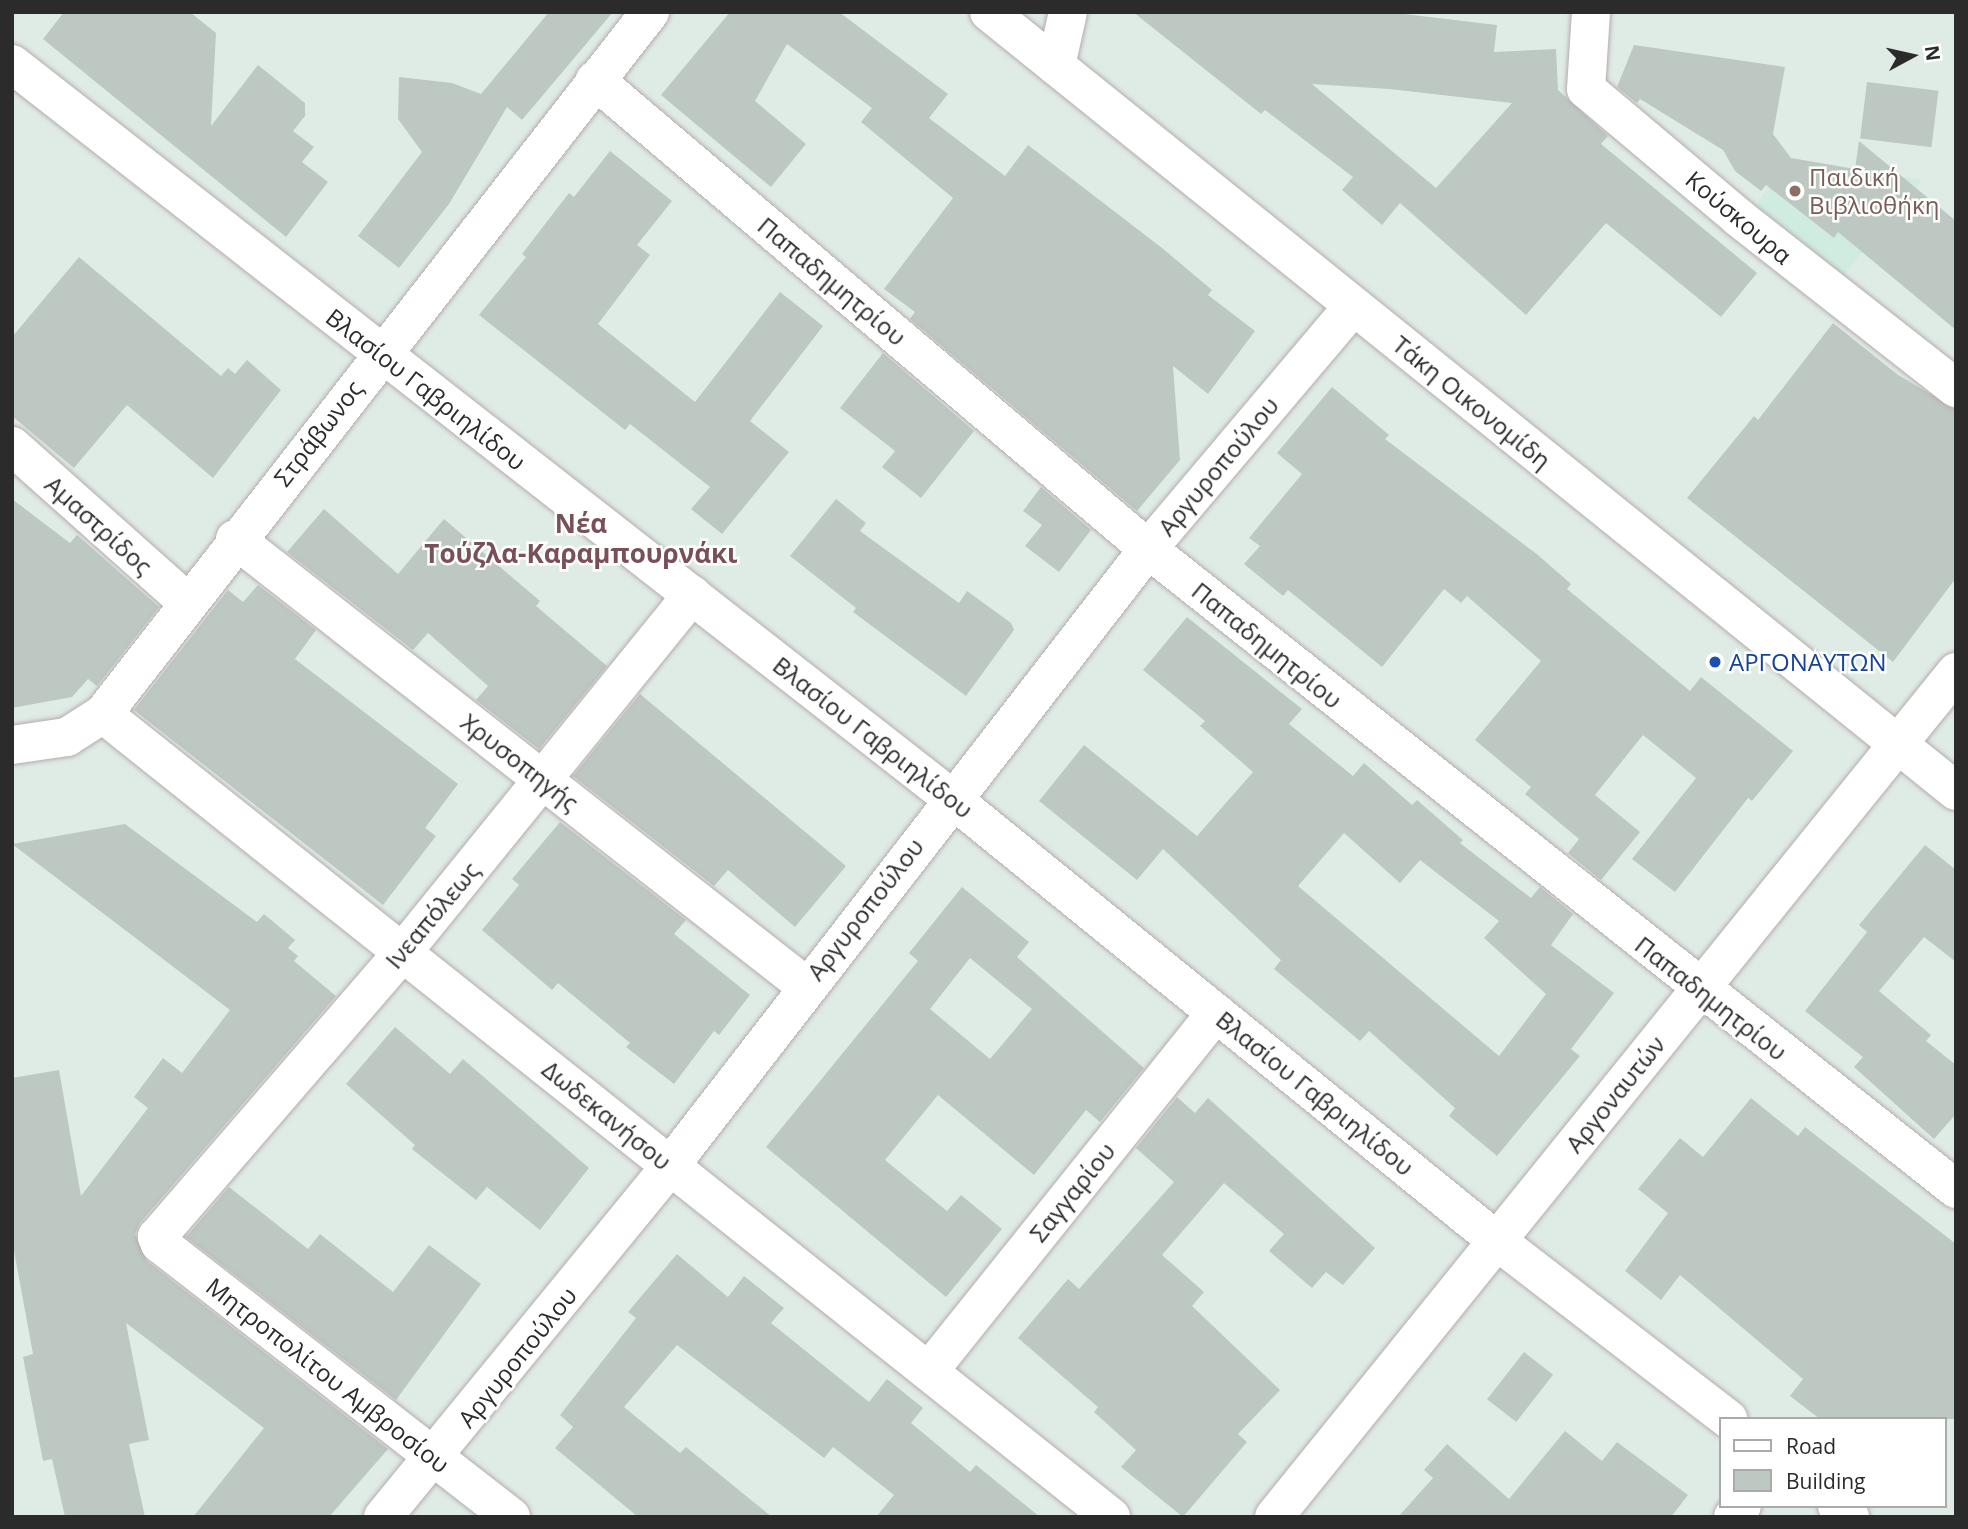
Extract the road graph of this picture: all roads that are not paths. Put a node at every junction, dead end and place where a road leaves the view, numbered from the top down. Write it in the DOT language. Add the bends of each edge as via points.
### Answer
graph roads {
  1 [pos="650,12"];
  2 [pos="989,12"];
  3 [pos="1068,12"];
  4 [pos="1591,12"];
  5 [pos="12,64"];
  6 [pos="1056,66"];
  7 [pos="595,80"];
  8 [pos="1353,306"];
  9 [pos="381,354"];
  10 [pos="1956,388"];
  11 [pos="12,446"];
  12 [pos="235,539"];
  13 [pos="1147,549"];
  14 [pos="692,595"];
  15 [pos="188,603"];
  16 [pos="1956,672"];
  17 [pos="103,714"];
  18 [pos="1896,744"];
  19 [pos="12,745"];
  20 [pos="543,780"];
  21 [pos="1956,791"];
  22 [pos="951,798"];
  23 [pos="402,953"];
  24 [pos="806,986"];
  25 [pos="1699,990"];
  26 [pos="1216,1013"];
  27 [pos="670,1166"];
  28 [pos="1956,1189"];
  29 [pos="161,1227"];
  30 [pos="1497,1241"];
  31 [pos="929,1371"];
  32 [pos="1725,1417"];
  33 [pos="434,1459"];
  34 [pos="383,1517"];
  35 [pos="512,1517"];
  36 [pos="1111,1517"];
  37 [pos="1274,1517"];
  1 -- 7 [label="street, Στράβωνος"];
  2 -- 6 [label="street, Τάκη Οικονομίδη"];
  3 -- 6 [label="street"];
  4 -- 10 [label="street, Κούσκουρα" via="1586,89 1830,292"];
  5 -- 9 [label="street, Βλασίου Γαβριηλίδου"];
  6 -- 8 [label="street, Τάκη Οικονομίδη"];
  7 -- 9 [label="street, Στράβωνος"];
  7 -- 13 [label="street, Παπαδημητρίου"];
  8 -- 13 [label="street, Αργυροπούλου"];
  8 -- 18 [label="street, Τάκη Οικονομίδη"];
  9 -- 12 [label="street, Στράβωνος"];
  9 -- 14 [label="street, Βλασίου Γαβριηλίδου"];
  11 -- 15 [label="street, Αμαστρίδος"];
  12 -- 15 [label="street, Στράβωνος"];
  12 -- 20 [label="street, Χρυσοπηγής"];
  13 -- 22 [label="street, Αργυροπούλου"];
  13 -- 25 [label="street, Παπαδημητρίου"];
  14 -- 20 [label="street, Ινεαπόλεως"];
  14 -- 22 [label="street, Βλασίου Γαβριηλίδου"];
  15 -- 17 [label="street, Στράβωνος"];
  16 -- 18 [label="street, Αργοναυτών"];
  17 -- 19 [label="street, Στράβωνος" via="67,737"];
  17 -- 23 [label="street, Δωδεκανήσου"];
  18 -- 21 [label="street, Τάκη Οικονομίδη"];
  18 -- 25 [label="street, Αργοναυτών"];
  20 -- 23 [label="street, Ινεαπόλεως"];
  20 -- 24 [label="street, Χρυσοπηγής"];
  22 -- 24 [label="street, Αργυροπούλου"];
  22 -- 26 [label="street, Βλασίου Γαβριηλίδου"];
  23 -- 27 [label="street, Δωδεκανήσου"];
  23 -- 29 [label="street, Ινεαπόλεως"];
  24 -- 27 [label="street, Αργυροπούλου"];
  25 -- 28 [label="street, Παπαδημητρίου"];
  25 -- 30 [label="street, Αργοναυτών"];
  26 -- 30 [label="street, Βλασίου Γαβριηλίδου"];
  26 -- 31 [label="street, Σαγγαρίου"];
  27 -- 31 [label="street, Δωδεκανήσου"];
  27 -- 33 [label="street, Αργυροπούλου"];
  29 -- 33 [label="street, Μητροπολίτου Αμβροσίου" via="160,1244"];
  30 -- 32 [label="street, Βλασίου Γαβριηλίδου"];
  30 -- 37 [label="street, Αργοναυτών"];
  31 -- 36 [label="street, Δωδεκανήσου"];
  33 -- 34 [label="street, Αργυροπούλου"];
  33 -- 35 [label="street, Μητροπολίτου Αμβροσίου"];
}
